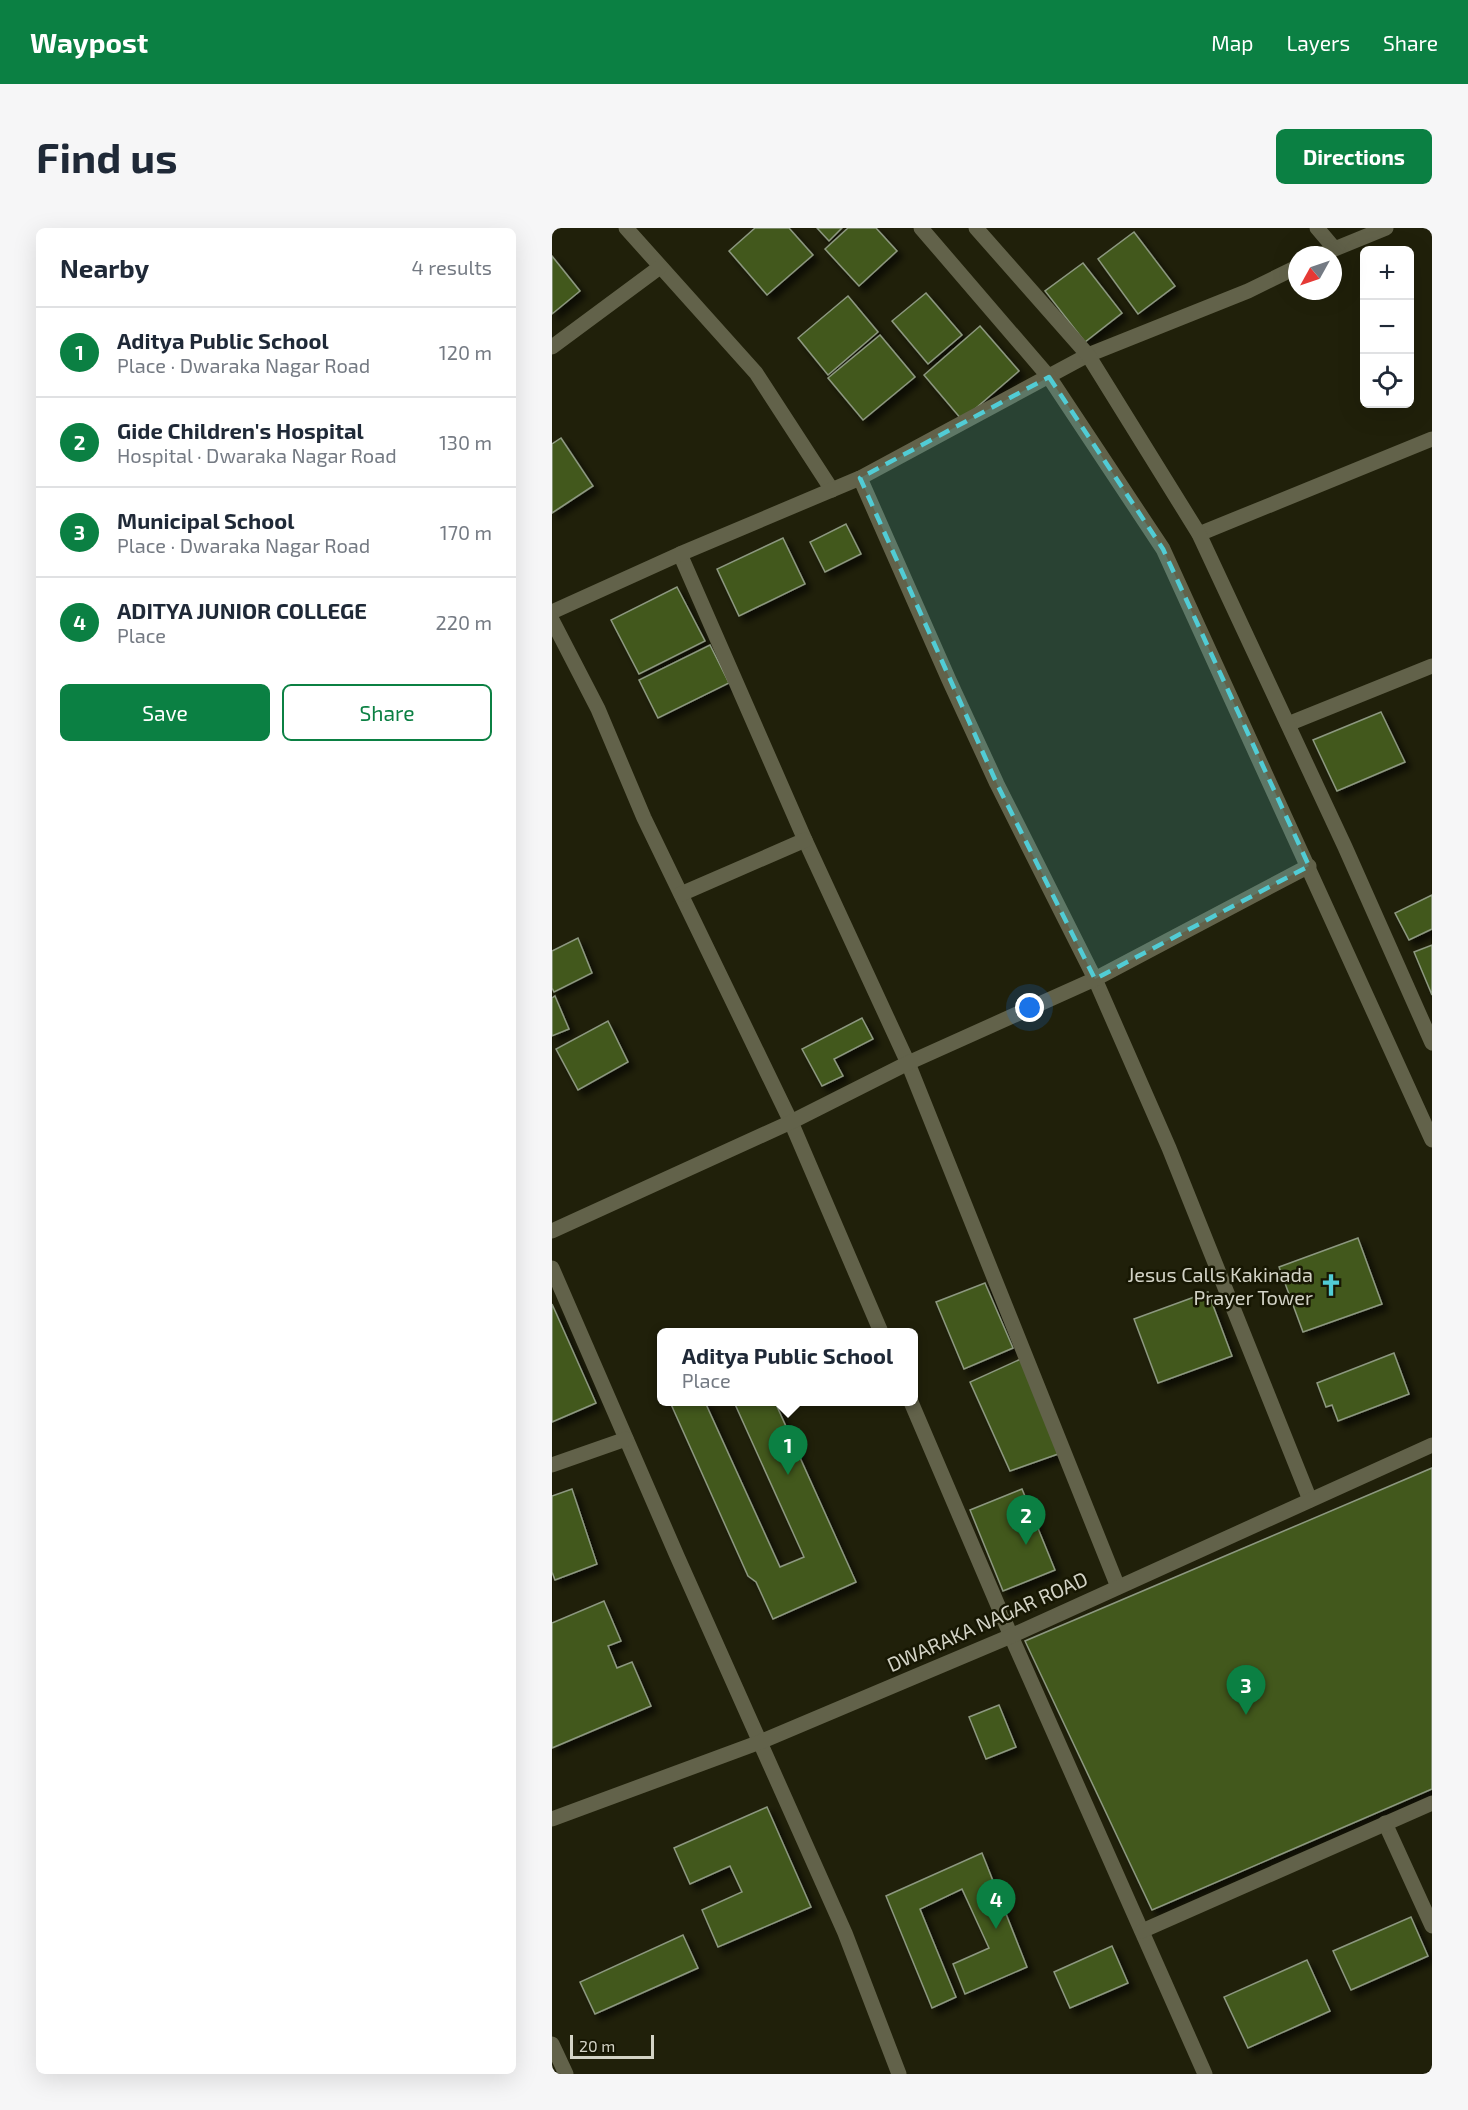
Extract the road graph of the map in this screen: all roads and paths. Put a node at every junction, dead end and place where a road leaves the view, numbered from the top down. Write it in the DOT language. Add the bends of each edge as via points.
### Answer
graph roads {
  1 [pos="626,228"];
  2 [pos="921,228"];
  3 [pos="976,228"];
  4 [pos="1317,228"];
  5 [pos="1325,228"];
  6 [pos="1386,228"];
  7 [pos="1333,246"];
  8 [pos="1334,246"];
  9 [pos="1340,246"];
  10 [pos="660,267"];
  11 [pos="1288,271"];
  12 [pos="552,347"];
  13 [pos="1088,356"];
  14 [pos="1049,377"];
  15 [pos="1432,439"];
  16 [pos="860,478"];
  17 [pos="832,490"];
  18 [pos="1199,534"];
  19 [pos="680,554"];
  20 [pos="552,612"];
  21 [pos="552,620"];
  22 [pos="1432,666"];
  23 [pos="1288,724"];
  24 [pos="805,840"];
  25 [pos="1309,866"];
  26 [pos="681,894"];
  27 [pos="1095,979"];
  28 [pos="1432,1043"];
  29 [pos="908,1063"];
  30 [pos="791,1122"];
  31 [pos="1432,1140"];
  32 [pos="552,1231"];
  33 [pos="552,1268"];
  34 [pos="879,1328"];
  35 [pos="913,1406"];
  36 [pos="626,1438"];
  37 [pos="1432,1445"];
  38 [pos="552,1465"];
  39 [pos="1310,1500"];
  40 [pos="1118,1587"];
  41 [pos="1011,1635"];
  42 [pos="760,1742"];
  43 [pos="1432,1803"];
  44 [pos="552,1819"];
  45 [pos="1386,1823"];
  46 [pos="1432,1926"];
  47 [pos="1142,1932"];
  48 [pos="552,2044"];
  49 [pos="566,2074"];
  50 [pos="898,2074"];
  51 [pos="1206,2074"];
  1 -- 10 [label="street"];
  2 -- 14 [label="street"];
  3 -- 13 [label="street"];
  4 -- 7 [label="street"];
  5 -- 8 [label="street"];
  6 -- 9 [label="street"];
  10 -- 12 [label="street"];
  10 -- 17 [label="street" via="756,373"];
  11 -- 13 [label="street"];
  13 -- 14 [label="street"];
  13 -- 18 [label="street"];
  14 -- 16 [label="street"];
  14 -- 25 [label="street" via="1163,549"];
  15 -- 18 [label="street"];
  16 -- 17 [label="street"];
  16 -- 27 [label="street" via="997,784"];
  17 -- 19 [label="street"];
  18 -- 23 [label="street"];
  19 -- 20 [label="street"];
  19 -- 24 [label="street"];
  21 -- 26 [label="street" via="598,709"];
  22 -- 23 [label="street"];
  23 -- 28 [label="street"];
  24 -- 26 [label="street"];
  24 -- 29 [label="street"];
  25 -- 27 [label="street"];
  25 -- 31 [label="street"];
  26 -- 30 [label="street"];
  27 -- 29 [label="street"];
  27 -- 39 [label="street" via="1169,1148"];
  29 -- 30 [label="street"];
  29 -- 40 [label="street"];
  30 -- 32 [label="street"];
  30 -- 34 [label="street"];
  33 -- 36 [label="street"];
  35 -- 41 [label="street"];
  36 -- 38 [label="street"];
  36 -- 42 [label="street"];
  37 -- 39 [label="street, DWARAKA NAGAR ROAD"];
  39 -- 40 [label="street, DWARAKA NAGAR ROAD"];
  40 -- 41 [label="street, DWARAKA NAGAR ROAD"];
  41 -- 42 [label="street, DWARAKA NAGAR ROAD"];
  41 -- 47 [label="street"];
  42 -- 44 [label="street, DWARAKA NAGAR ROAD"];
  42 -- 50 [label="street" via="844,1933"];
  43 -- 45 [label="street"];
  45 -- 46 [label="street"];
  45 -- 47 [label="street"];
  47 -- 51 [label="street"];
  48 -- 49 [label="street"];
}
